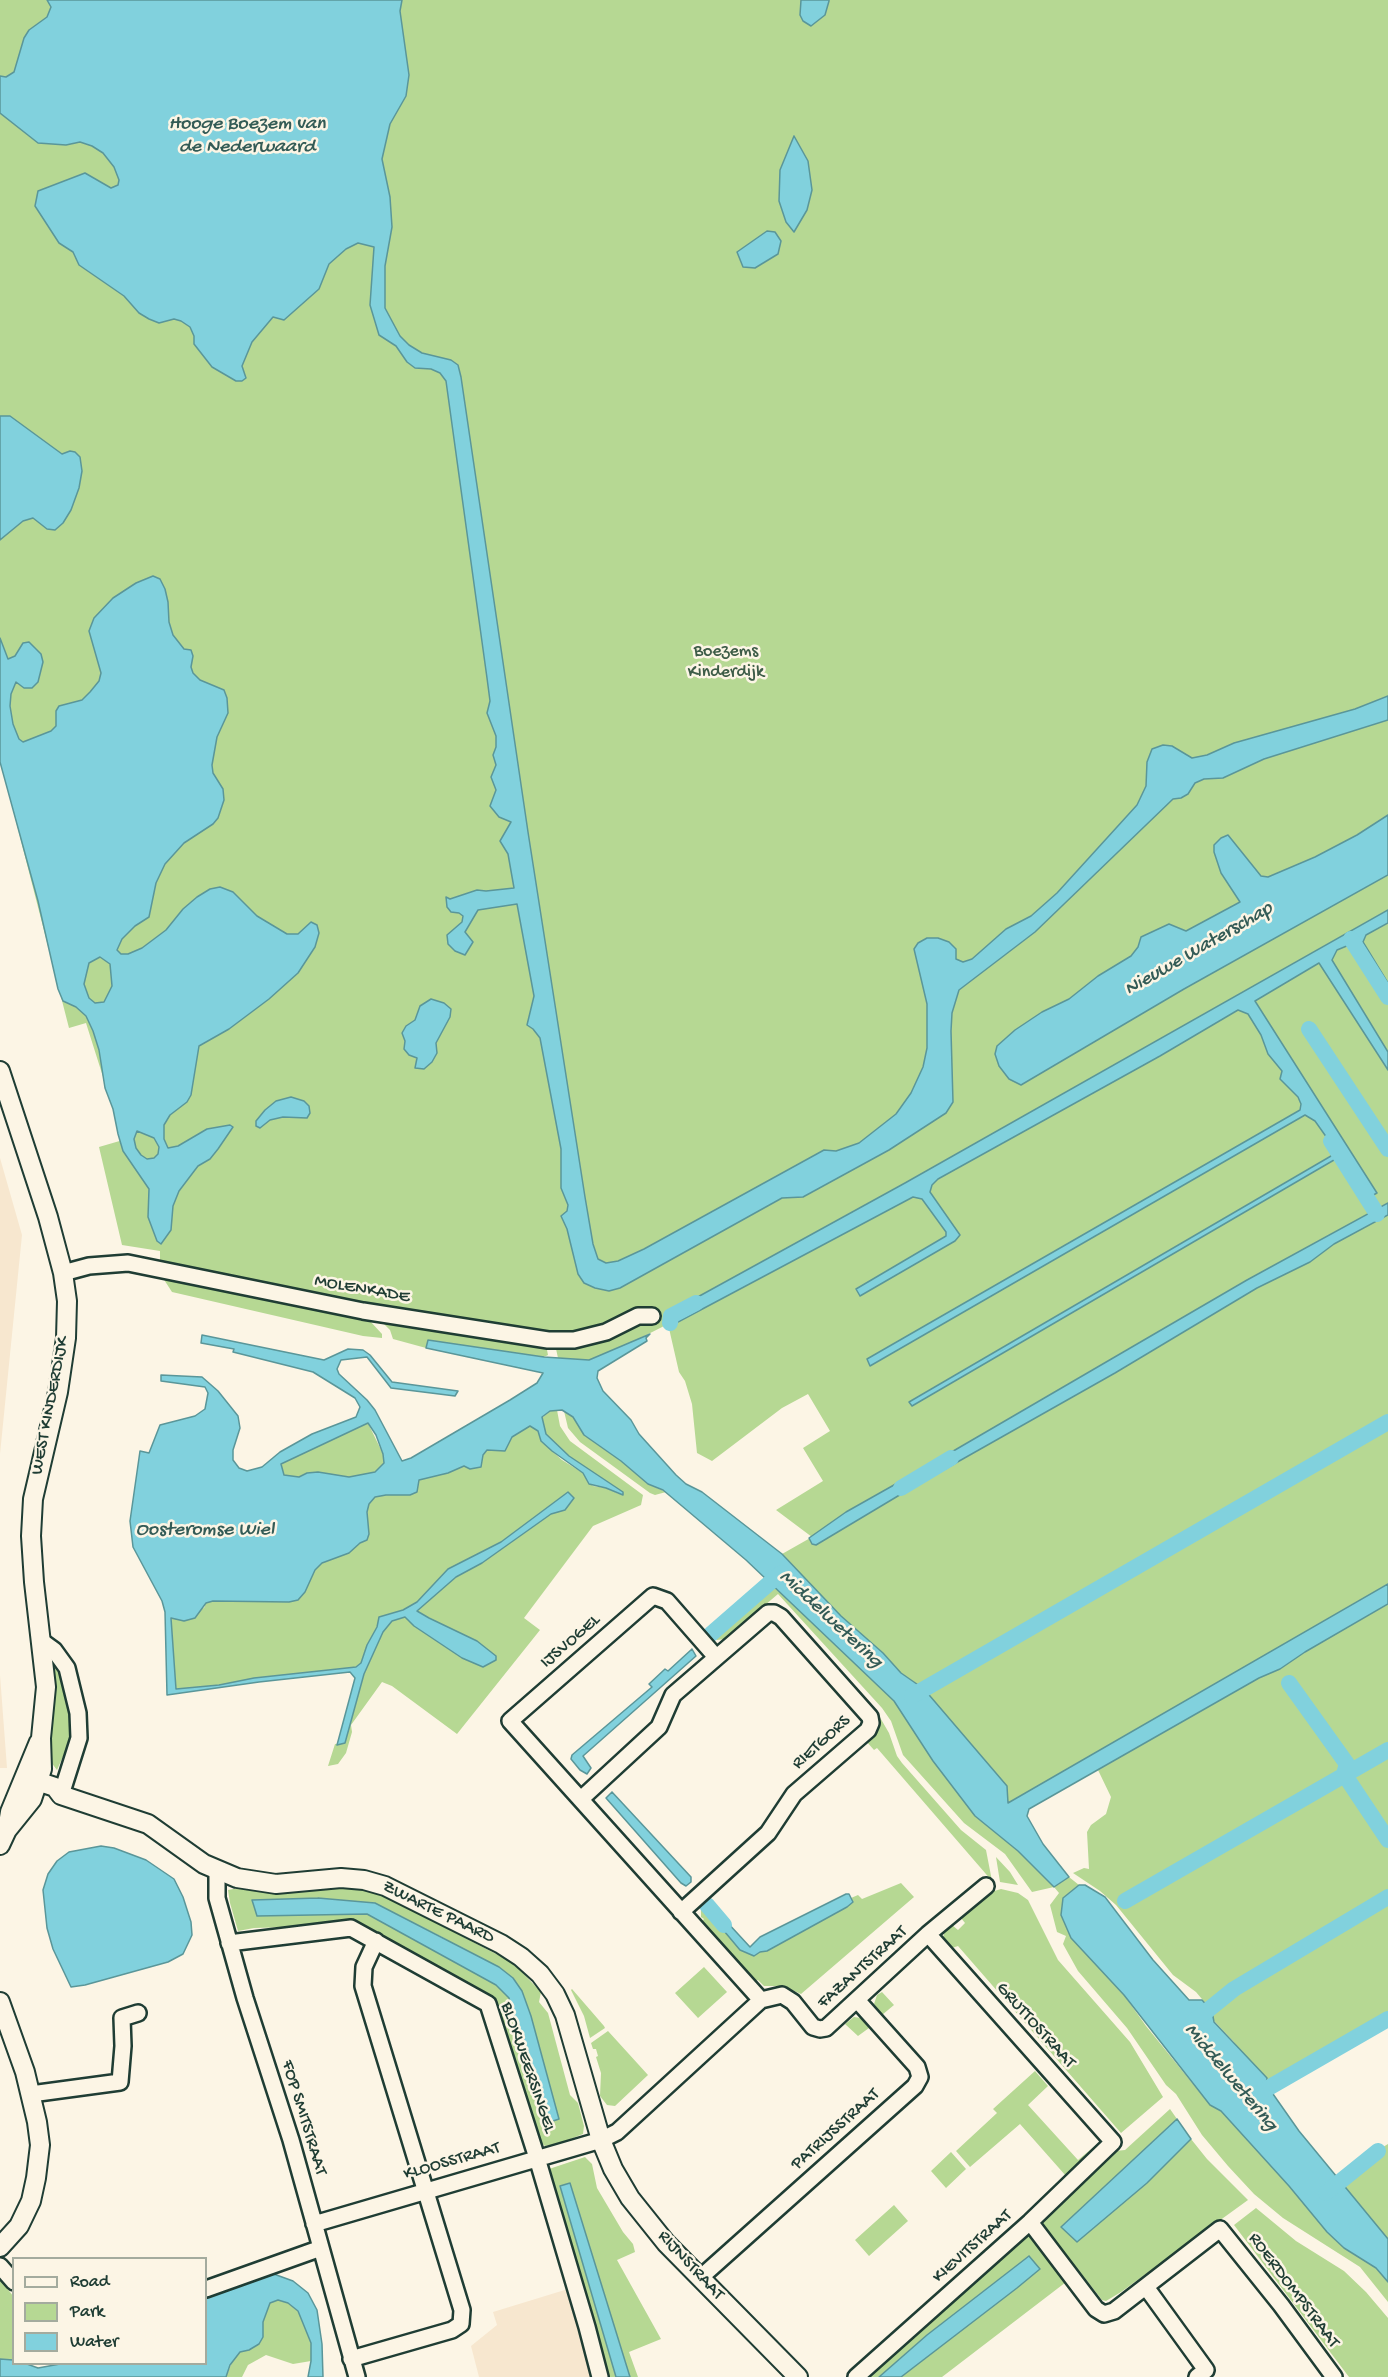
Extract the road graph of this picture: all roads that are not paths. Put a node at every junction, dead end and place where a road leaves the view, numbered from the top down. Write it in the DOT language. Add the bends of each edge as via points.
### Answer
graph roads {
  1 [pos="0,1071"];
  2 [pos="63,1273"];
  3 [pos="651,1316"];
  4 [pos="43,1642"];
  5 [pos="716,1657"];
  6 [pos="27,1783"];
  7 [pos="61,1795"];
  8 [pos="581,1798"];
  9 [pos="4,1838"];
  10 [pos="217,1871"];
  11 [pos="986,1886"];
  12 [pos="681,1912"];
  13 [pos="928,1934"];
  14 [pos="376,1941"];
  15 [pos="229,1943"];
  16 [pos="761,2000"];
  17 [pos="857,2000"];
  18 [pos="0,2002"];
  19 [pos="138,2013"];
  20 [pos="31,2094"];
  21 [pos="601,2140"];
  22 [pos="1113,2142"];
  23 [pos="537,2158"];
  24 [pos="426,2190"];
  25 [pos="1030,2222"];
  26 [pos="314,2224"];
  27 [pos="0,2247"];
  28 [pos="321,2248"];
  29 [pos="0,2266"];
  30 [pos="700,2278"];
  31 [pos="12,2280"];
  32 [pos="1146,2287"];
  33 [pos="207,2289"];
  34 [pos="351,2360"];
  35 [pos="357,2377"];
  36 [pos="600,2377"];
  37 [pos="798,2377"];
  38 [pos="856,2377"];
  39 [pos="1197,2377"];
  40 [pos="1334,2377"];
  1 -- 2 [label="street, WEST KINDERDIJK"];
  2 -- 3 [label="street, MOLENKADE" via="128,1263 363,1311 548,1341 574,1340 606,1332 638,1316"];
  2 -- 4 [label="street, WEST KINDERDIJK" via="66,1338 31,1526"];
  4 -- 6 [label="street, WEST KINDERDIJK" via="43,1755"];
  4 -- 7 [label="street" via="67,1668 78,1713 80,1738"];
  5 -- 8 [label="street, RIETGORS" via="673,1695 660,1727"];
  5 -- 8 [label="street, IJSVOGEL" via="667,1601 653,1596 510,1721"];
  5 -- 12 [label="street, RIETGORS" via="774,1613 870,1717 871,1723 868,1730 794,1794 768,1833"];
  6 -- 7 [label="street, ZWARTE PAARD" via="50,1799"];
  6 -- 9 [label="street, WEST KINDERDIJK" via="10,1812"];
  7 -- 10 [label="street, ZWARTE PAARD" via="148,1824"];
  8 -- 12 [label="street"];
  10 -- 15 [label="street, FOP SMITSTRAAT" via="217,1899"];
  10 -- 21 [label="street, ZWARTE PAARD" via="276,1884 341,1878 364,1880 385,1886 521,1957 540,1974 566,2014"];
  11 -- 13 [label="street, FAZANTSTRAAT"];
  12 -- 16 [label="street"];
  13 -- 17 [label="street, FAZANTSTRAAT"];
  13 -- 22 [label="street, GRUTTOSTRAAT"];
  14 -- 15 [label="street, BLOKWEERSINGEL" via="351,1928"];
  14 -- 23 [label="street, BLOKWEERSINGEL" via="488,2004"];
  14 -- 24 [label="street" via="364,1967 363,1986"];
  15 -- 26 [label="street, FOP SMITSTRAAT"];
  16 -- 17 [label="street, FAZANTSTRAAT" via="775,1995 788,1998 820,2030"];
  16 -- 21 [label="street" via="617,2132"];
  17 -- 30 [label="street, PATRIJSSTRAAT" via="917,2067 920,2077 915,2086"];
  18 -- 20 [label="street"];
  19 -- 20 [label="street" via="122,2018 120,2082"];
  20 -- 27 [label="street" via="40,2145 36,2178 19,2226"];
  21 -- 23 [label="street, KLOOSSTRAAT"];
  21 -- 30 [label="street, RIJNSTRAAT" via="630,2198"];
  22 -- 25 [label="street, KIEVITSTRAAT"];
  23 -- 24 [label="street, KLOOSSTRAAT"];
  23 -- 36 [label="street, BLOKWEERSINGEL"];
  24 -- 26 [label="street, KLOOSSTRAAT"];
  24 -- 34 [label="street" via="462,2310 461,2324"];
  25 -- 32 [label="street" via="1096,2309 1104,2314"];
  25 -- 38 [label="street, KIEVITSTRAAT"];
  26 -- 28 [label="street, FOP SMITSTRAAT"];
  28 -- 33 [label="street"];
  28 -- 34 [label="street, FOP SMITSTRAAT"];
  29 -- 31 [label="street"];
  30 -- 37 [label="street, RIJNSTRAAT"];
  32 -- 39 [label="street" via="1206,2370"];
  32 -- 40 [label="street, ROERDOMPSTRAAT" via="1220,2229"];
  34 -- 35 [label="street, FOP SMITSTRAAT"];
}
